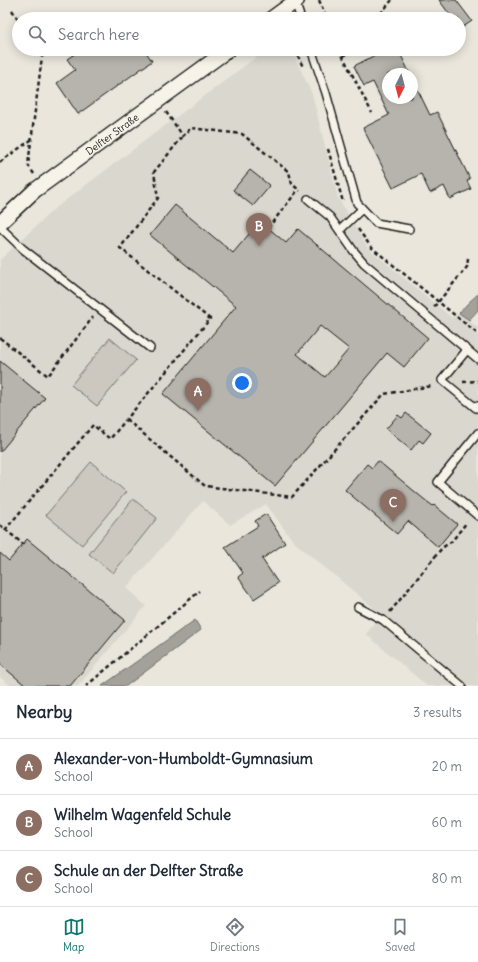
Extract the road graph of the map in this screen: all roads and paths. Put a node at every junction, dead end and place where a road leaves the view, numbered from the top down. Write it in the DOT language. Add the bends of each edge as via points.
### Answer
graph roads {
  1 [pos="319,0"];
  2 [pos="392,0"];
  3 [pos="296,1"];
  4 [pos="281,12"];
  5 [pos="299,12"];
  6 [pos="324,12"];
  7 [pos="382,12"];
  8 [pos="42,56"];
  9 [pos="219,56"];
  10 [pos="313,56"];
  11 [pos="343,56"];
  12 [pos="157,101"];
  13 [pos="372,113"];
  14 [pos="183,136"];
  15 [pos="31,139"];
  16 [pos="0,162"];
  17 [pos="42,185"];
  18 [pos="298,190"];
  19 [pos="308,199"];
  20 [pos="362,209"];
  21 [pos="0,223"];
  22 [pos="0,227"];
  23 [pos="268,228"];
  24 [pos="409,229"];
  25 [pos="340,230"];
  26 [pos="468,259"];
  27 [pos="99,309"];
  28 [pos="427,316"];
  29 [pos="0,338"];
  30 [pos="150,348"];
  31 [pos="467,350"];
  32 [pos="478,359"];
  33 [pos="478,381"];
  34 [pos="448,384"];
  35 [pos="477,408"];
  36 [pos="127,420"];
  37 [pos="478,433"];
  38 [pos="476,514"];
  39 [pos="0,525"];
  40 [pos="5,530"];
  41 [pos="23,544"];
  42 [pos="200,590"];
  43 [pos="358,607"];
  44 [pos="383,620"];
  45 [pos="86,686"];
  46 [pos="462,686"];
  1 -- 6 [label="path"];
  2 -- 7 [label="path"];
  3 -- 4 [label="street"];
  3 -- 5 [label="lane"];
  8 -- 15 [label="path"];
  9 -- 12 [label="street, Delfter Straße"];
  10 -- 20 [label="lane" via="357,203"];
  11 -- 13 [label="path"];
  12 -- 14 [label="path"];
  12 -- 17 [label="street, Delfter Straße"];
  14 -- 18 [label="path" via="191,128 242,134 289,172 292,184"];
  14 -- 36 [label="path" via="154,172 158,198 120,248 210,319"];
  15 -- 16 [label="path"];
  15 -- 17 [label="path" via="28,165"];
  17 -- 21 [label="street, Delfter Straße"];
  18 -- 19 [label="path"];
  18 -- 23 [label="path"];
  19 -- 25 [label="lane" via="330,217"];
  20 -- 24 [label="lane" via="376,223"];
  20 -- 25 [label="lane"];
  22 -- 27 [label="lane" via="23,249"];
  25 -- 28 [label="lane" via="364,263"];
  26 -- 28 [label="path" via="467,267"];
  27 -- 29 [label="path" via="48,376"];
  27 -- 30 [label="lane"];
  28 -- 31 [label="lane"];
  31 -- 32 [label="lane"];
  31 -- 34 [label="lane" via="442,380"];
  33 -- 34 [label="path"];
  34 -- 35 [label="lane"];
  34 -- 36 [label="path" via="384,394 292,498 205,486"];
  36 -- 40 [label="path" via="110,439 93,425"];
  37 -- 38 [label="lane" via="438,482"];
  38 -- 44 [label="path" via="452,541 442,548"];
  39 -- 40 [label="path"];
  40 -- 41 [label="path"];
  42 -- 45 [label="path"];
  43 -- 44 [label="lane"];
  44 -- 46 [label="lane"];
}
